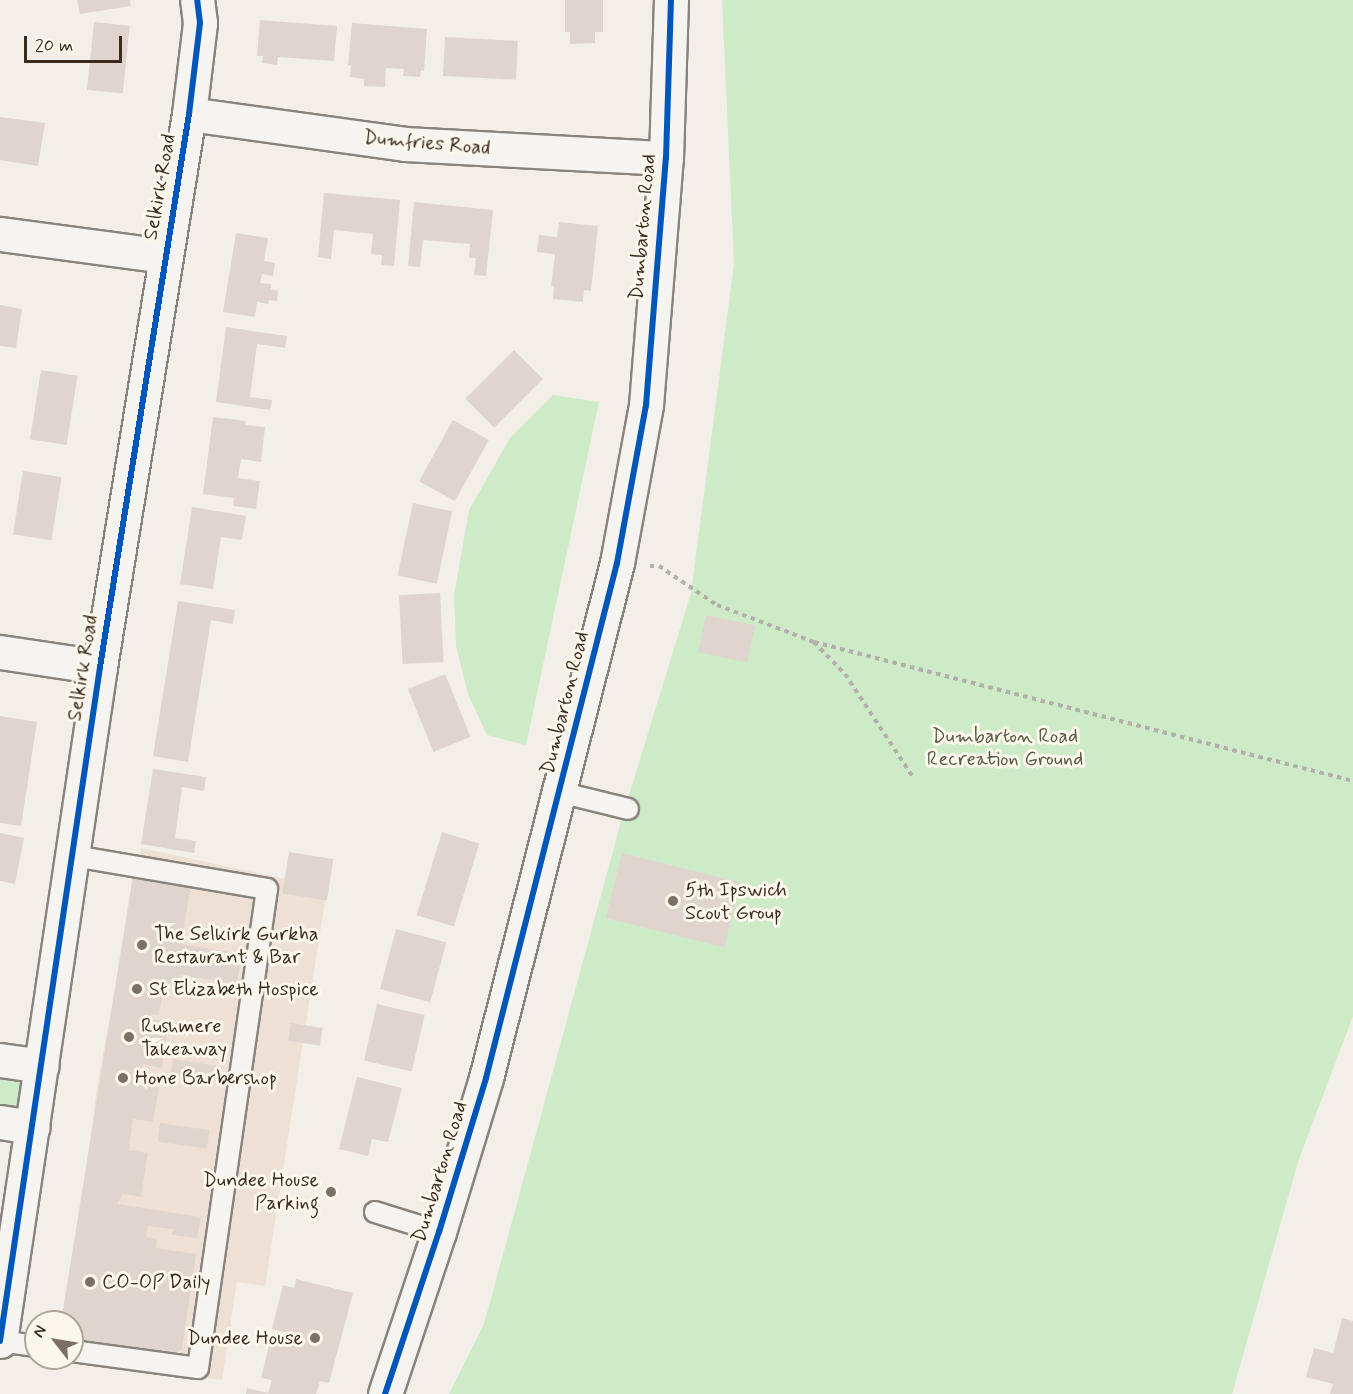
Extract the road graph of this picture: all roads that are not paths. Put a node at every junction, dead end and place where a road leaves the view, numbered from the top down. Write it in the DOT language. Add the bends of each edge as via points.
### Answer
graph roads {
  1 [pos="197,0"];
  2 [pos="671,0"];
  3 [pos="189,114"];
  4 [pos="666,158"];
  5 [pos="0,234"];
  6 [pos="165,256"];
  7 [pos="0,652"];
  8 [pos="100,667"];
  9 [pos="559,792"];
  10 [pos="628,809"];
  11 [pos="73,856"];
  12 [pos="0,1060"];
  13 [pos="42,1066"];
  14 [pos="0,1122"];
  15 [pos="33,1126"];
  16 [pos="375,1212"];
  17 [pos="440,1232"];
  18 [pos="0,1341"];
  19 [pos="24,1344"];
  20 [pos="84,1353"];
  21 [pos="385,1394"];
  1 -- 3 [label="street, Selkirk Road" via="200,23"];
  2 -- 4 [label="street, Dumbarton Road"];
  3 -- 4 [label="street, Dumfries Road" via="405,144"];
  3 -- 6 [label="street, Selkirk Road"];
  4 -- 9 [label="street, Dumbarton Road" via="646,405 617,563"];
  5 -- 6 [label="street, Selkirk Road"];
  6 -- 8 [label="street, Selkirk Road"];
  7 -- 8 [label="street"];
  8 -- 11 [label="street, Selkirk Road"];
  9 -- 10 [label="lane"];
  9 -- 17 [label="street, Dumbarton Road" via="486,1078"];
  11 -- 13 [label="street, Selkirk Road"];
  11 -- 20 [label="lane" via="267,889 198,1368"];
  12 -- 13 [label="street"];
  13 -- 15 [label="street, Selkirk Road"];
  14 -- 15 [label="street"];
  15 -- 18 [label="street, Selkirk Road"];
  16 -- 17 [label="lane"];
  17 -- 21 [label="street, Dumbarton Road"];
  18 -- 19 [label="lane"];
}
